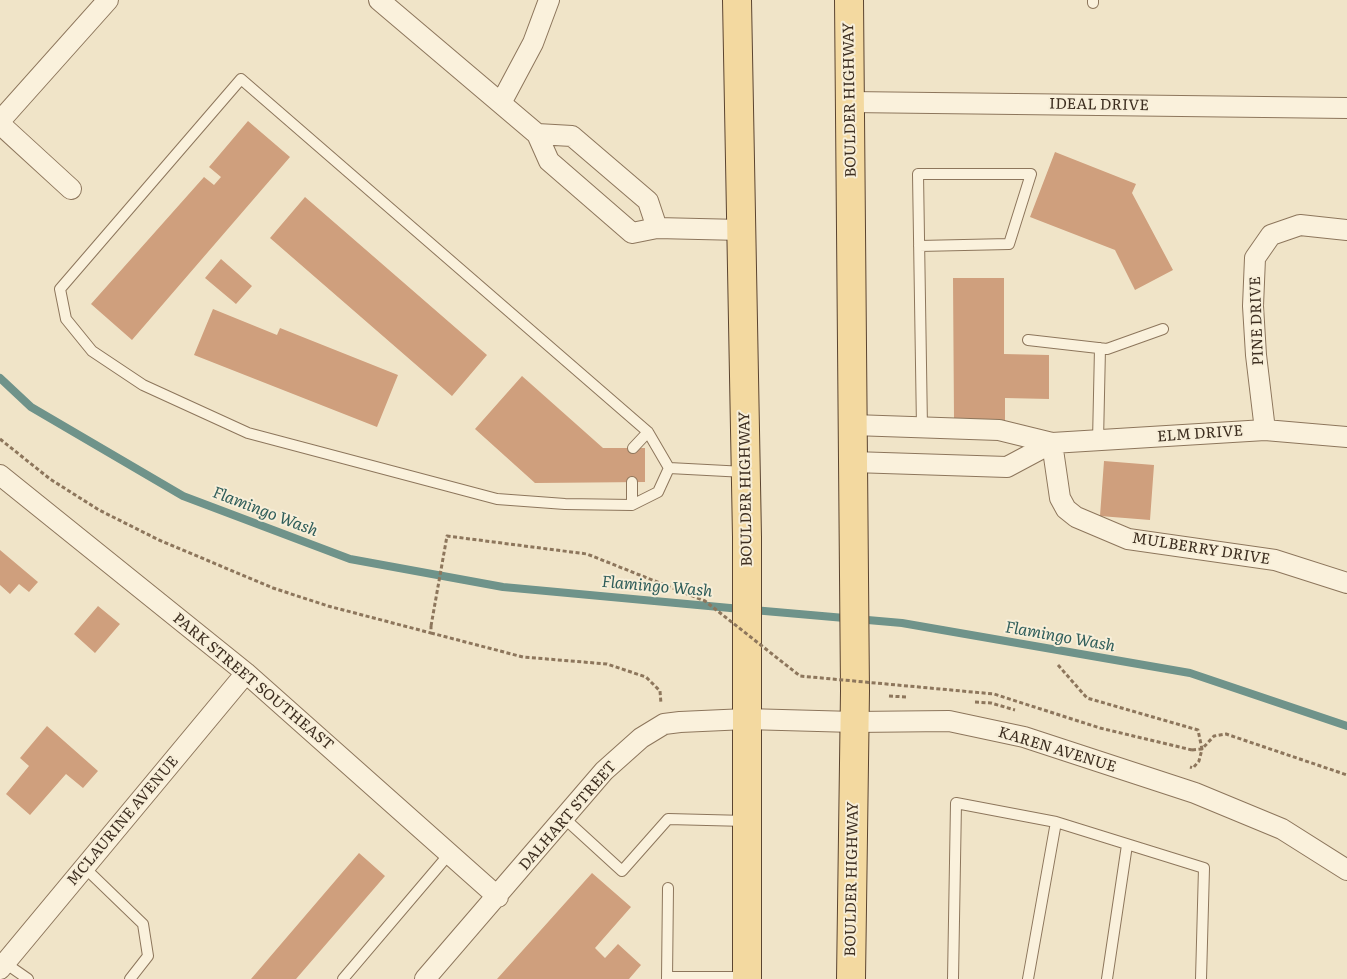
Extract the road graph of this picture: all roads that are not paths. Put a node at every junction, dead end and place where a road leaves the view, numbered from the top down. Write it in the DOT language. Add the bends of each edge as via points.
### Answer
graph roads {
  1 [pos="108,0"];
  2 [pos="379,0"];
  3 [pos="549,0"];
  4 [pos="737,0"];
  5 [pos="849,0"];
  6 [pos="850,102"];
  7 [pos="501,103"];
  8 [pos="1347,108"];
  9 [pos="0,122"];
  10 [pos="537,134"];
  11 [pos="71,188"];
  12 [pos="658,228"];
  13 [pos="741,230"];
  14 [pos="1347,230"];
  15 [pos="920,246"];
  16 [pos="1162,329"];
  17 [pos="1028,340"];
  18 [pos="1100,348"];
  19 [pos="853,425"];
  20 [pos="922,428"];
  21 [pos="1266,430"];
  22 [pos="648,432"];
  23 [pos="1347,437"];
  24 [pos="1098,441"];
  25 [pos="1052,443"];
  26 [pos="633,448"];
  27 [pos="853,462"];
  28 [pos="668,468"];
  29 [pos="746,472"];
  30 [pos="0,475"];
  31 [pos="632,482"];
  32 [pos="632,505"];
  33 [pos="1347,583"];
  34 [pos="246,673"];
  35 [pos="746,719"];
  36 [pos="854,722"];
  37 [pos="564,818"];
  38 [pos="746,821"];
  39 [pos="1056,822"];
  40 [pos="1127,845"];
  41 [pos="450,853"];
  42 [pos="85,868"];
  43 [pos="1347,870"];
  44 [pos="668,888"];
  45 [pos="498,896"];
  46 [pos="3,966"];
  47 [pos="667,978"];
  48 [pos="747,978"];
  49 [pos="28,979"];
  50 [pos="130,979"];
  51 [pos="343,979"];
  52 [pos="426,979"];
  53 [pos="851,979"];
  54 [pos="953,979"];
  55 [pos="1028,979"];
  56 [pos="1107,979"];
  57 [pos="1201,979"];
  1 -- 9 [label="street"];
  2 -- 7 [label="street"];
  3 -- 7 [label="street" via="533,43"];
  4 -- 13 [label="main road, BOULDER HIGHWAY"];
  5 -- 6 [label="main road, BOULDER HIGHWAY"];
  6 -- 8 [label="street, IDEAL DRIVE"];
  6 -- 19 [label="main road, BOULDER HIGHWAY"];
  7 -- 10 [label="street"];
  9 -- 11 [label="street"];
  10 -- 12 [label="street" via="572,136 648,202"];
  10 -- 12 [label="street" via="549,161 632,233"];
  12 -- 13 [label="street"];
  13 -- 29 [label="main road, BOULDER HIGHWAY"];
  14 -- 21 [label="street, PINE DRIVE" via="1300,225 1271,235 1256,258 1256,355"];
  15 -- 15 [label="lane" via="918,174 1031,174 1009,244"];
  15 -- 20 [label="lane"];
  16 -- 18 [label="lane" via="1107,349"];
  17 -- 18 [label="lane"];
  18 -- 24 [label="lane"];
  19 -- 20 [label="street, ELM DRIVE"];
  19 -- 27 [label="main road, BOULDER HIGHWAY"];
  20 -- 25 [label="street, ELM DRIVE" via="999,430"];
  21 -- 23 [label="street, ELM DRIVE"];
  21 -- 24 [label="street, ELM DRIVE"];
  22 -- 26 [label="lane"];
  22 -- 28 [label="lane"];
  22 -- 32 [label="lane" via="241,79 60,288 66,319 92,351 143,385 248,433 497,499"];
  24 -- 25 [label="street, ELM DRIVE"];
  25 -- 27 [label="street, ELM DRIVE" via="1007,467"];
  25 -- 33 [label="street, MULBERRY DRIVE" via="1060,498 1076,517 1128,538 1275,560"];
  27 -- 36 [label="main road, BOULDER HIGHWAY"];
  28 -- 29 [label="lane"];
  28 -- 32 [label="lane" via="658,492"];
  29 -- 35 [label="main road, BOULDER HIGHWAY"];
  30 -- 34 [label="street, PARK STREET SOUTHEAST"];
  31 -- 32 [label="lane"];
  34 -- 41 [label="street, PARK STREET SOUTHEAST"];
  34 -- 42 [label="street, MCLAURINE AVENUE"];
  35 -- 36 [label="street, KAREN AVENUE"];
  35 -- 37 [label="street, DALHART STREET" via="664,724 641,738 604,771"];
  35 -- 38 [label="main road, BOULDER HIGHWAY"];
  36 -- 43 [label="street, KAREN AVENUE" via="949,721 1024,737 1195,793 1282,829"];
  36 -- 53 [label="main road, BOULDER HIGHWAY"];
  37 -- 38 [label="lane" via="622,871 668,819"];
  37 -- 45 [label="street, DALHART STREET"];
  38 -- 48 [label="main road, BOULDER HIGHWAY"];
  39 -- 40 [label="lane"];
  39 -- 54 [label="lane" via="956,803"];
  39 -- 55 [label="lane"];
  40 -- 56 [label="lane"];
  40 -- 57 [label="lane" via="1204,868"];
  41 -- 45 [label="street, PARK STREET SOUTHEAST"];
  41 -- 51 [label="lane"];
  42 -- 46 [label="street, MCLAURINE AVENUE"];
  42 -- 50 [label="lane" via="143,924 148,956"];
  44 -- 47 [label="lane"];
  45 -- 52 [label="street, DALHART STREET"];
  46 -- 49 [label="lane"];
  47 -- 48 [label="lane"];
}
